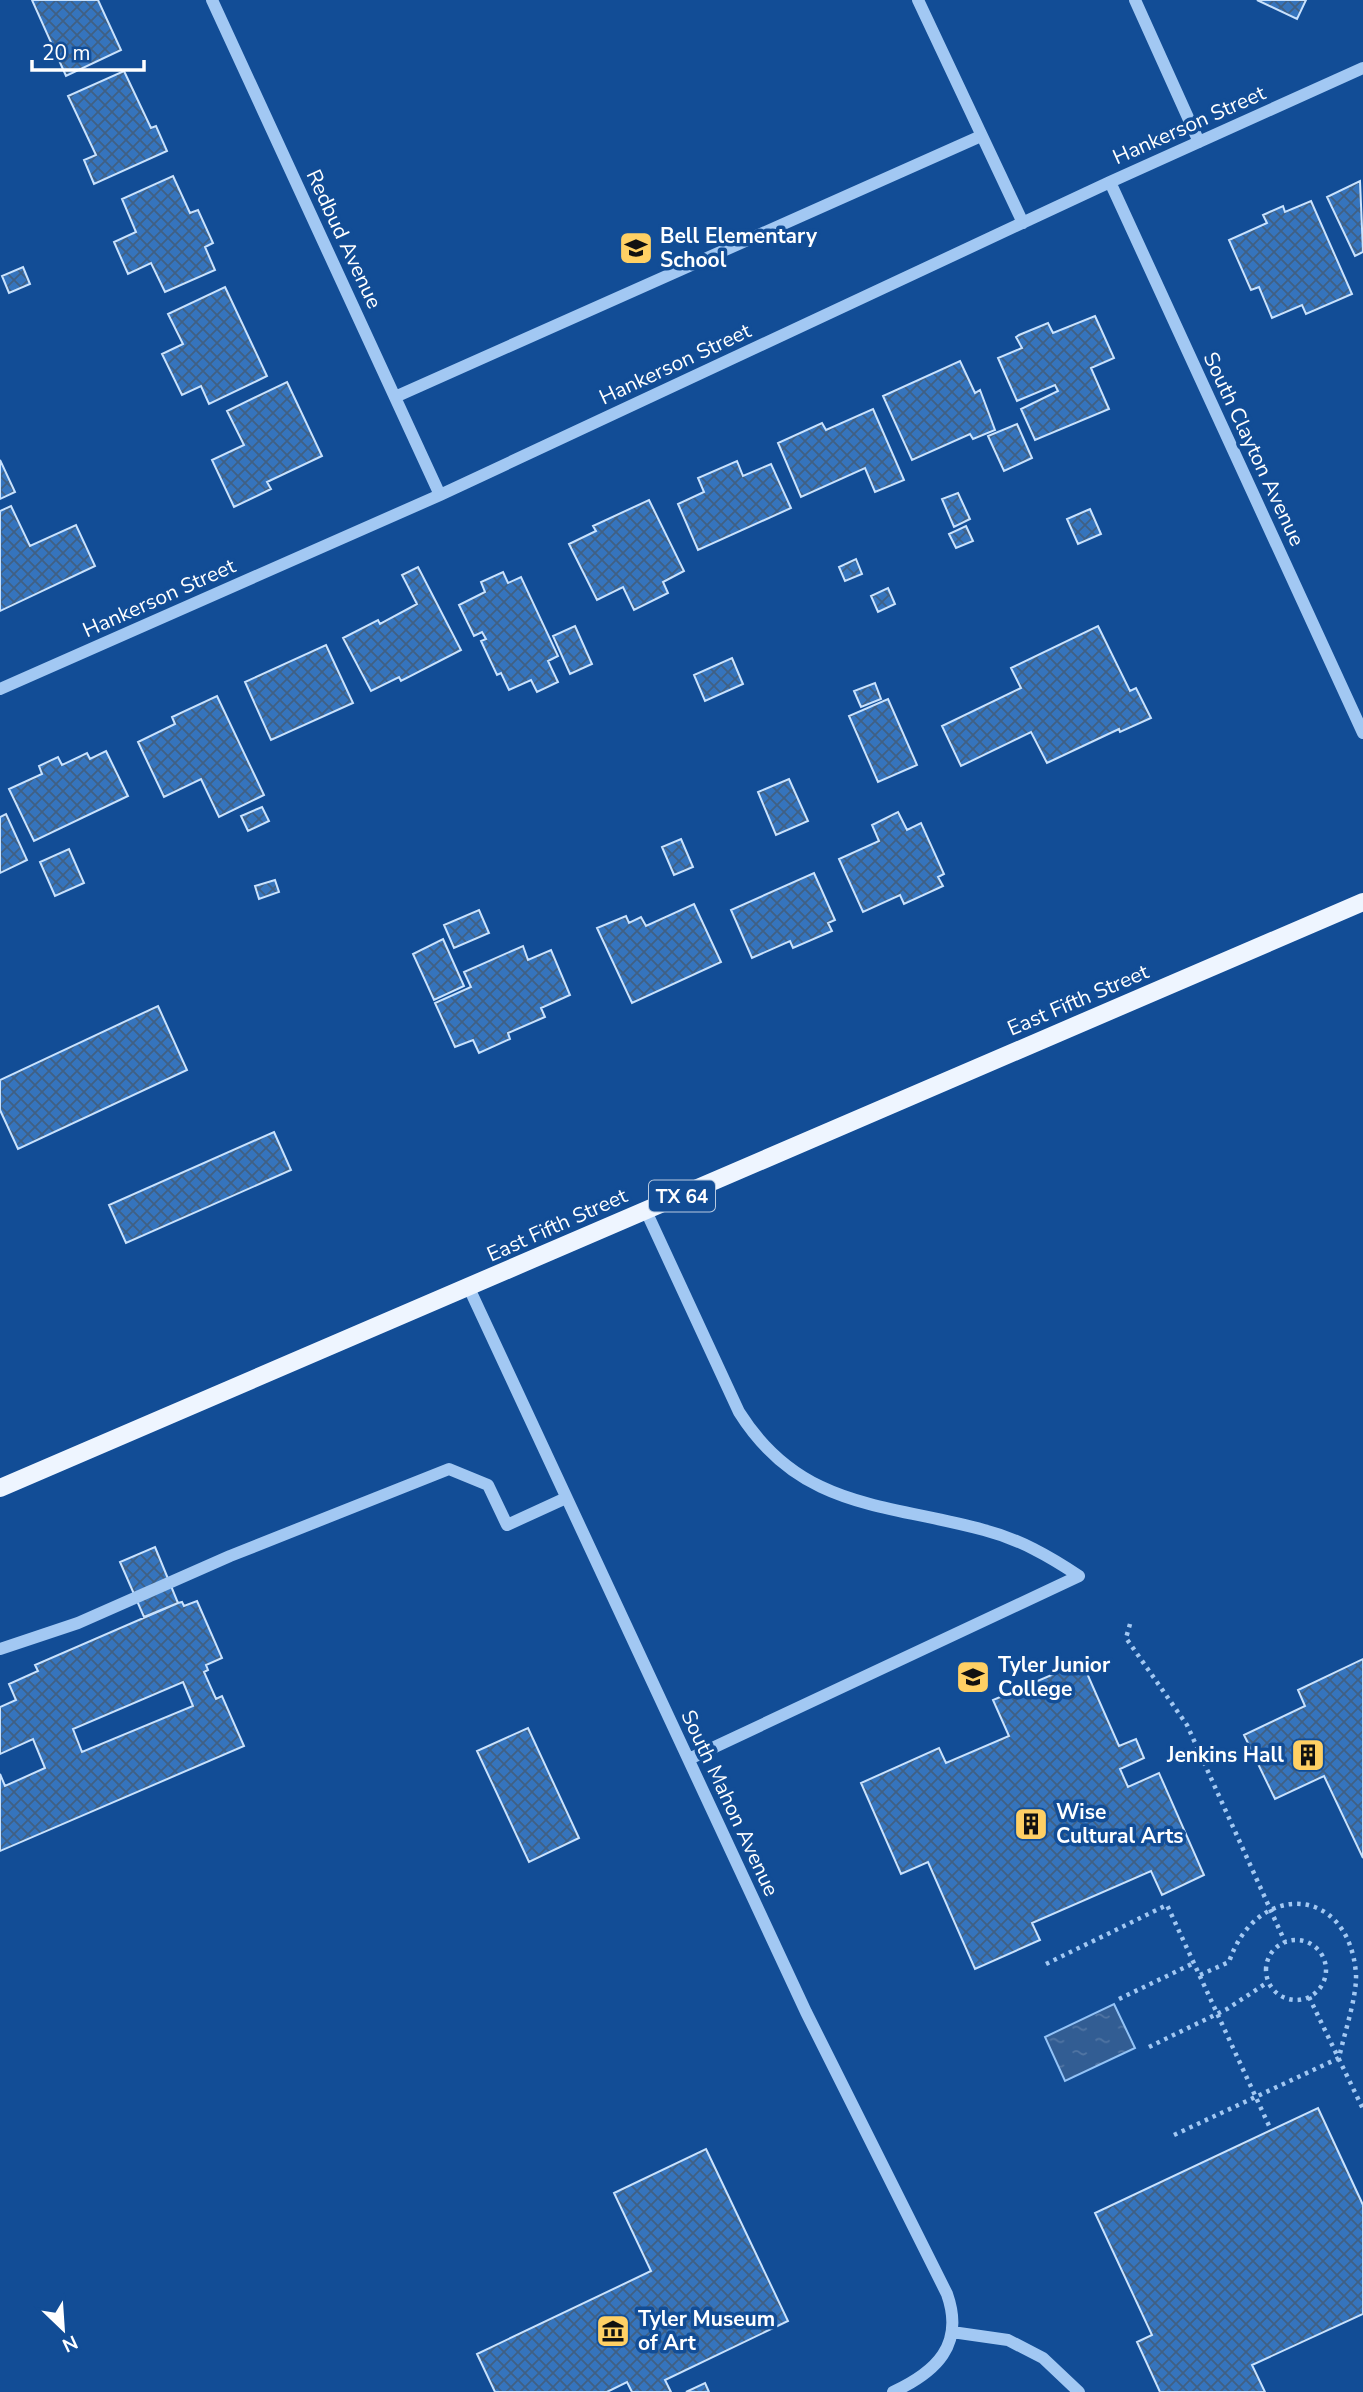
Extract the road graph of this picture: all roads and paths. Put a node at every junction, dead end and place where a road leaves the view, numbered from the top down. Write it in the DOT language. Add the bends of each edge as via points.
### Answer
graph roads {
  1 [pos="212,0"];
  2 [pos="918,0"];
  3 [pos="1135,0"];
  4 [pos="1363,68"];
  5 [pos="981,136"];
  6 [pos="1199,142"];
  7 [pos="1110,182"];
  8 [pos="1023,223"];
  9 [pos="396,397"];
  10 [pos="440,495"];
  11 [pos="0,689"];
  12 [pos="1363,733"];
  13 [pos="1363,902"];
  14 [pos="646,1211"];
  15 [pos="469,1288"];
  16 [pos="0,1488"];
  17 [pos="566,1498"];
  18 [pos="1130,1624"];
  19 [pos="0,1649"];
  20 [pos="689,1759"];
  21 [pos="1270,1909"];
  22 [pos="1285,1942"];
  23 [pos="1194,1963"];
  24 [pos="1045,1964"];
  25 [pos="1200,1975"];
  26 [pos="1268,1982"];
  27 [pos="1309,1997"];
  28 [pos="1119,1998"];
  29 [pos="1218,2014"];
  30 [pos="1149,2047"];
  31 [pos="1339,2058"];
  32 [pos="1256,2097"];
  33 [pos="1363,2109"];
  34 [pos="1271,2130"];
  35 [pos="1174,2135"];
  36 [pos="952,2332"];
  37 [pos="893,2392"];
  38 [pos="1079,2392"];
  1 -- 9 [label="street, Redbud Avenue"];
  2 -- 5 [label="street"];
  3 -- 6 [label="street"];
  4 -- 6 [label="street, Hankerson Street"];
  5 -- 8 [label="street"];
  5 -- 9 [label="street"];
  6 -- 7 [label="street, Hankerson Street"];
  7 -- 8 [label="street, Hankerson Street"];
  7 -- 12 [label="street, South Clayton Avenue"];
  8 -- 10 [label="street, Hankerson Street"];
  9 -- 10 [label="street, Redbud Avenue"];
  10 -- 11 [label="street, Hankerson Street"];
  13 -- 14 [label="main road, East Fifth Street / TX 64"];
  14 -- 15 [label="main road, East Fifth Street / TX 64"];
  14 -- 20 [label="street" via="739,1412 757,1441 779,1463 804,1480 859,1501 1020,1542 1079,1576"];
  15 -- 16 [label="main road, East Fifth Street / TX 64"];
  15 -- 17 [label="street, South Mahon Avenue"];
  17 -- 19 [label="street" via="507,1525 488,1485 449,1469 230,1556 78,1623"];
  17 -- 20 [label="street, South Mahon Avenue"];
  18 -- 21 [label="path" via="1126,1638 1187,1725"];
  20 -- 36 [label="street, South Mahon Avenue" via="806,2012 947,2294"];
  21 -- 22 [label="path"];
  21 -- 25 [label="path" via="1248,1925 1229,1962"];
  21 -- 31 [label="path" via="1284,1904 1316,1906 1343,1931 1356,1975"];
  22 -- 26 [label="path" via="1266,1963"];
  22 -- 27 [label="path" via="1303,1941 1323,1958 1322,1985"];
  23 -- 24 [label="path" via="1167,1906"];
  23 -- 25 [label="path"];
  23 -- 28 [label="path"];
  25 -- 29 [label="path"];
  26 -- 27 [label="path" via="1281,1997"];
  26 -- 29 [label="path"];
  27 -- 31 [label="path"];
  29 -- 30 [label="path"];
  29 -- 32 [label="path"];
  31 -- 32 [label="path"];
  31 -- 33 [label="path"];
  32 -- 34 [label="path"];
  32 -- 35 [label="path"];
  36 -- 37 [label="street" via="945,2352 929,2372"];
  36 -- 38 [label="street" via="1008,2340 1043,2358"];
}
